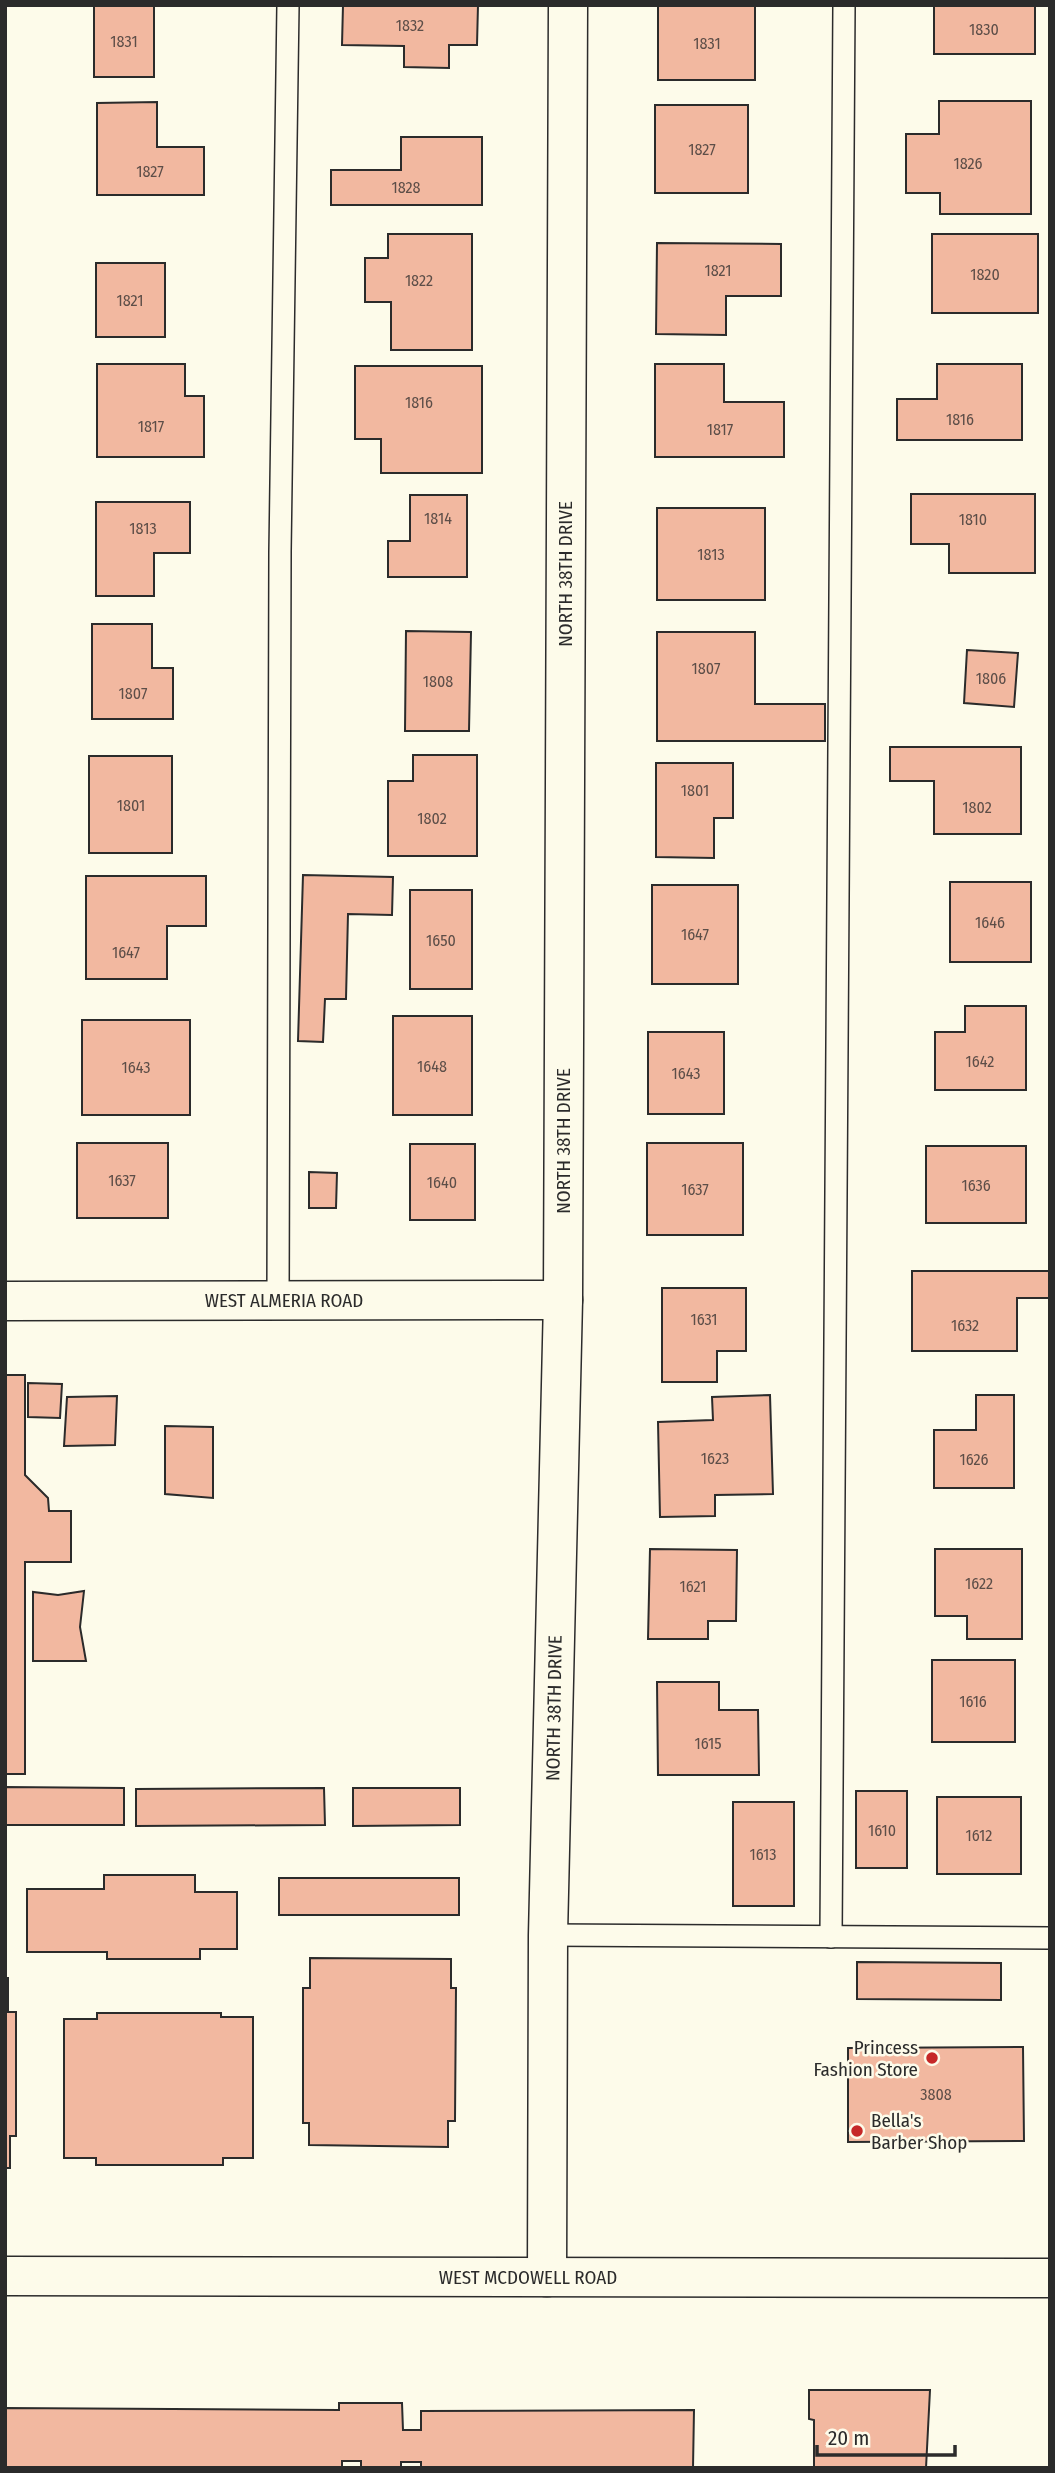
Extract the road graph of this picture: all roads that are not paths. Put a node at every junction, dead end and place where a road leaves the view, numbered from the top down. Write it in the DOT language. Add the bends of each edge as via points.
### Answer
graph roads {
  1 [pos="288,5"];
  2 [pos="568,5"];
  3 [pos="844,5"];
  4 [pos="278,1300"];
  5 [pos="562,1300"];
  6 [pos="5,1301"];
  7 [pos="548,1935"];
  8 [pos="831,1937"];
  9 [pos="1050,1938"];
  10 [pos="5,2276"];
  11 [pos="547,2277"];
  12 [pos="1050,2277"];
  1 -- 4 [label="lane" via="280,552"];
  2 -- 5 [label="street, NORTH 38TH DRIVE"];
  3 -- 8 [label="lane"];
  4 -- 5 [label="street, WEST ALMERIA ROAD"];
  4 -- 6 [label="street, WEST ALMERIA ROAD"];
  5 -- 7 [label="street, NORTH 38TH DRIVE"];
  7 -- 8 [label="lane"];
  7 -- 11 [label="street, NORTH 38TH DRIVE"];
  8 -- 9 [label="lane"];
  10 -- 11 [label="street, WEST MCDOWELL ROAD"];
  11 -- 12 [label="street, WEST MCDOWELL ROAD"];
}
